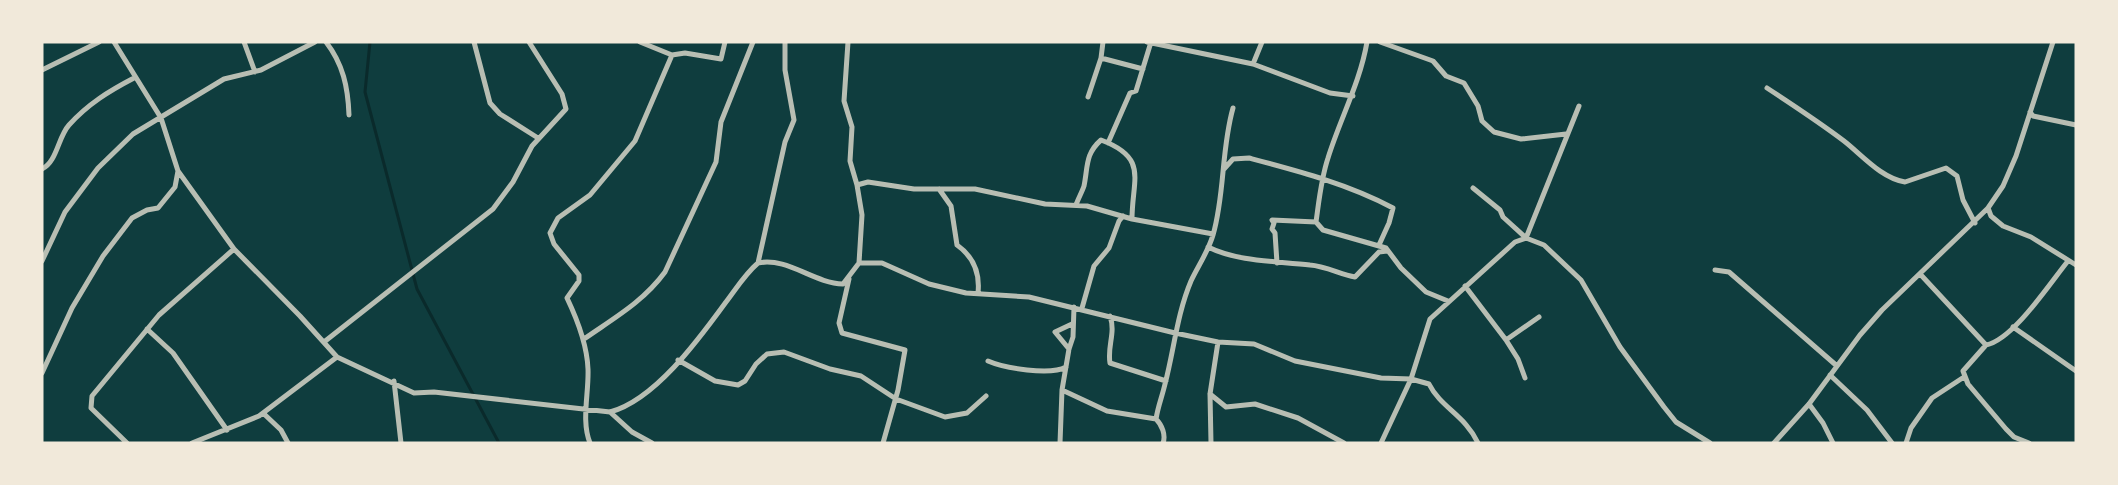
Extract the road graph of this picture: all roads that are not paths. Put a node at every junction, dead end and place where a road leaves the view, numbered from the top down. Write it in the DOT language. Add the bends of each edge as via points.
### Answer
graph roads {
  1 [pos="99,42"];
  2 [pos="244,42"];
  3 [pos="315,42"];
  4 [pos="326,42"];
  5 [pos="474,42"];
  6 [pos="529,42"];
  7 [pos="640,42"];
  8 [pos="725,42"];
  9 [pos="753,42"];
  10 [pos="785,42"];
  11 [pos="848,42"];
  12 [pos="1103,42"];
  13 [pos="1150,42"];
  14 [pos="1262,42"];
  15 [pos="1367,42"];
  16 [pos="1380,42"];
  17 [pos="2053,42"];
  18 [pos="117,43"];
  19 [pos="672,54"];
  20 [pos="1101,58"];
  21 [pos="1253,64"];
  22 [pos="1143,69"];
  23 [pos="42,70"];
  24 [pos="255,72"];
  25 [pos="134,78"];
  26 [pos="1767,88"];
  27 [pos="1353,96"];
  28 [pos="1088,97"];
  29 [pos="1579,106"];
  30 [pos="1233,108"];
  31 [pos="2030,112"];
  32 [pos="349,115"];
  33 [pos="161,118"];
  34 [pos="2076,125"];
  35 [pos="1566,134"];
  36 [pos="538,138"];
  37 [pos="1108,143"];
  38 [pos="42,169"];
  39 [pos="1224,170"];
  40 [pos="178,171"];
  41 [pos="1322,179"];
  42 [pos="857,185"];
  43 [pos="1473,188"];
  44 [pos="939,189"];
  45 [pos="1076,205"];
  46 [pos="1988,208"];
  47 [pos="1123,216"];
  48 [pos="1132,219"];
  49 [pos="1316,222"];
  50 [pos="1975,223"];
  51 [pos="1213,234"];
  52 [pos="1526,238"];
  53 [pos="1378,244"];
  54 [pos="1208,247"];
  55 [pos="234,249"];
  56 [pos="1388,251"];
  57 [pos="42,261"];
  58 [pos="2068,261"];
  59 [pos="758,263"];
  60 [pos="859,263"];
  61 [pos="1277,263"];
  62 [pos="2076,265"];
  63 [pos="1715,270"];
  64 [pos="1920,275"];
  65 [pos="849,279"];
  66 [pos="1465,286"];
  67 [pos="978,293"];
  68 [pos="1448,301"];
  69 [pos="1074,307"];
  70 [pos="1082,308"];
  71 [pos="1110,316"];
  72 [pos="1539,317"];
  73 [pos="1072,324"];
  74 [pos="2013,327"];
  75 [pos="147,329"];
  76 [pos="1175,333"];
  77 [pos="584,339"];
  78 [pos="1506,340"];
  79 [pos="324,342"];
  80 [pos="1218,342"];
  81 [pos="1986,345"];
  82 [pos="1069,349"];
  83 [pos="337,357"];
  84 [pos="678,360"];
  85 [pos="988,361"];
  86 [pos="1837,366"];
  87 [pos="1066,367"];
  88 [pos="2076,371"];
  89 [pos="42,373"];
  90 [pos="1830,375"];
  91 [pos="1964,377"];
  92 [pos="1525,378"];
  93 [pos="1411,379"];
  94 [pos="394,381"];
  95 [pos="1166,381"];
  96 [pos="1062,390"];
  97 [pos="1210,394"];
  98 [pos="986,396"];
  99 [pos="896,399"];
  100 [pos="1809,404"];
  101 [pos="587,410"];
  102 [pos="610,412"];
  103 [pos="263,413"];
  104 [pos="1156,419"];
  105 [pos="227,430"];
  106 [pos="2014,437"];
  107 [pos="1776,440"];
  108 [pos="127,443"];
  109 [pos="192,443"];
  110 [pos="288,443"];
  111 [pos="401,443"];
  112 [pos="590,443"];
  113 [pos="652,443"];
  114 [pos="883,443"];
  115 [pos="1060,443"];
  116 [pos="1163,443"];
  117 [pos="1211,443"];
  118 [pos="1344,443"];
  119 [pos="1381,443"];
  120 [pos="1478,443"];
  121 [pos="1710,443"];
  122 [pos="1784,443"];
  123 [pos="1833,443"];
  124 [pos="1892,443"];
  125 [pos="1906,443"];
  126 [pos="2010,443"];
  127 [pos="2028,443"];
  1 -- 23 [label="street"];
  2 -- 24 [label="street"];
  3 -- 24 [label="street"];
  4 -- 32 [label="street" via="341,67 350,99"];
  5 -- 36 [label="street" via="490,103"];
  6 -- 36 [label="street" via="566,104 566,109"];
  7 -- 19 [label="street"];
  8 -- 19 [label="street" via="721,59"];
  9 -- 77 [label="street" via="721,122 716,162 665,272 654,288 623,314"];
  10 -- 59 [label="street" via="785,70 794,120 785,142"];
  11 -- 42 [label="street" via="844,101 852,127 850,161"];
  12 -- 20 [label="street"];
  13 -- 21 [label="street"];
  13 -- 22 [label="street"];
  14 -- 21 [label="street"];
  15 -- 27 [label="street"];
  16 -- 35 [label="street" via="1433,61 1446,76 1464,83 1482,121 1494,132 1521,140"];
  17 -- 31 [label="street"];
  18 -- 25 [label="street"];
  19 -- 77 [label="street" via="635,141 590,195 558,218 549,233 579,275 567,298"];
  20 -- 22 [label="street"];
  20 -- 28 [label="street"];
  21 -- 27 [label="street" via="1330,93"];
  22 -- 37 [label="street" via="1136,92 1130,93"];
  24 -- 33 [label="street" via="224,79"];
  25 -- 33 [label="street"];
  25 -- 38 [label="street" via="88,105 66,128 49,164"];
  26 -- 50 [label="street" via="1899,181 1946,168 1957,176"];
  27 -- 41 [label="street"];
  29 -- 35 [label="street"];
  30 -- 39 [label="street"];
  31 -- 34 [label="street" via="2033,116"];
  31 -- 46 [label="street" via="2003,186"];
  33 -- 40 [label="street"];
  33 -- 57 [label="street" via="133,134 98,168 65,212"];
  35 -- 52 [label="street"];
  36 -- 79 [label="street" via="493,209"];
  37 -- 45 [label="street" via="1101,140 1091,150"];
  37 -- 48 [label="street" via="1126,152 1136,166"];
  39 -- 41 [label="street" via="1233,159 1249,158"];
  39 -- 51 [label="street"];
  40 -- 55 [label="street"];
  40 -- 89 [label="street" via="175,188 158,208 132,218 103,256 72,308"];
  41 -- 49 [label="street"];
  41 -- 53 [label="street" via="1393,208"];
  42 -- 44 [label="street" via="868,182"];
  42 -- 60 [label="street" via="862,215"];
  43 -- 52 [label="street"];
  44 -- 45 [label="street" via="975,189 1045,204"];
  44 -- 67 [label="street" via="951,206 957,245 965,249 980,275"];
  45 -- 47 [label="street"];
  46 -- 50 [label="street"];
  46 -- 58 [label="street" via="2003,226 2031,237"];
  47 -- 48 [label="street"];
  47 -- 70 [label="street" via="1109,248 1094,266"];
  48 -- 51 [label="street"];
  49 -- 53 [label="street" via="1323,230 1346,239"];
  49 -- 61 [label="street" via="1272,220"];
  50 -- 64 [label="street"];
  51 -- 54 [label="street"];
  52 -- 66 [label="street" via="1515,242"];
  52 -- 121 [label="street" via="1544,245 1581,280 1620,347 1664,407 1676,422"];
  53 -- 56 [label="street"];
  54 -- 61 [label="street"];
  54 -- 76 [label="street" via="1191,282"];
  55 -- 75 [label="street"];
  55 -- 79 [label="street"];
  56 -- 61 [label="street" via="1378,252 1355,277 1312,265"];
  56 -- 68 [label="street" via="1426,292"];
  58 -- 62 [label="street"];
  58 -- 74 [label="street"];
  59 -- 65 [label="street" via="768,261 787,266 834,284"];
  59 -- 84 [label="street"];
  60 -- 65 [label="street"];
  60 -- 67 [label="street" via="882,263 929,284"];
  63 -- 86 [label="street" via="1730,272"];
  64 -- 81 [label="street"];
  64 -- 86 [label="street" via="1882,310"];
  65 -- 99 [label="street" via="839,323 842,333 905,350"];
  66 -- 68 [label="street"];
  66 -- 78 [label="street"];
  67 -- 69 [label="street" via="1029,297"];
  68 -- 93 [label="street" via="1425,329"];
  69 -- 70 [label="street"];
  69 -- 73 [label="street"];
  70 -- 71 [label="street"];
  71 -- 76 [label="street"];
  71 -- 95 [label="street" via="1110,363"];
  72 -- 78 [label="street"];
  73 -- 82 [label="street"];
  73 -- 82 [label="street" via="1055,332"];
  74 -- 81 [label="street" via="1997,343"];
  74 -- 88 [label="street"];
  75 -- 105 [label="street" via="173,353"];
  75 -- 108 [label="street" via="90,402 96,415"];
  76 -- 80 [label="street"];
  76 -- 95 [label="street"];
  77 -- 101 [label="street"];
  78 -- 92 [label="street"];
  79 -- 83 [label="street"];
  80 -- 93 [label="street" via="1254,344 1295,360 1381,378"];
  80 -- 97 [label="street"];
  81 -- 91 [label="street" via="1963,371"];
  82 -- 87 [label="street"];
  83 -- 94 [label="street"];
  83 -- 103 [label="street"];
  84 -- 99 [label="street" via="715,381 738,385 756,364 777,351 861,376"];
  84 -- 102 [label="street" via="657,383 623,409"];
  85 -- 87 [label="street" via="1020,369 1059,371"];
  86 -- 90 [label="street"];
  87 -- 96 [label="street"];
  90 -- 100 [label="street"];
  90 -- 124 [label="street" via="1867,410"];
  91 -- 106 [label="street"];
  91 -- 125 [label="street" via="1932,398 1911,428"];
  93 -- 119 [label="street"];
  93 -- 120 [label="street" via="1430,384 1436,398 1461,417"];
  94 -- 101 [label="street" via="414,393"];
  94 -- 111 [label="street"];
  95 -- 104 [label="street"];
  96 -- 104 [label="street" via="1107,411"];
  96 -- 115 [label="street"];
  97 -- 117 [label="street"];
  97 -- 118 [label="street" via="1226,407 1255,404 1298,418"];
  98 -- 99 [label="street" via="967,413 945,417"];
  99 -- 114 [label="street"];
  100 -- 107 [label="street"];
  100 -- 123 [label="street"];
  101 -- 102 [label="street"];
  101 -- 112 [label="street" via="585,426"];
  102 -- 113 [label="street" via="632,432"];
  103 -- 105 [label="street"];
  103 -- 110 [label="street"];
  104 -- 116 [label="street" via="1161,424"];
  105 -- 109 [label="street"];
  106 -- 126 [label="street"];
  106 -- 127 [label="street"];
  107 -- 122 [label="street"];
}
